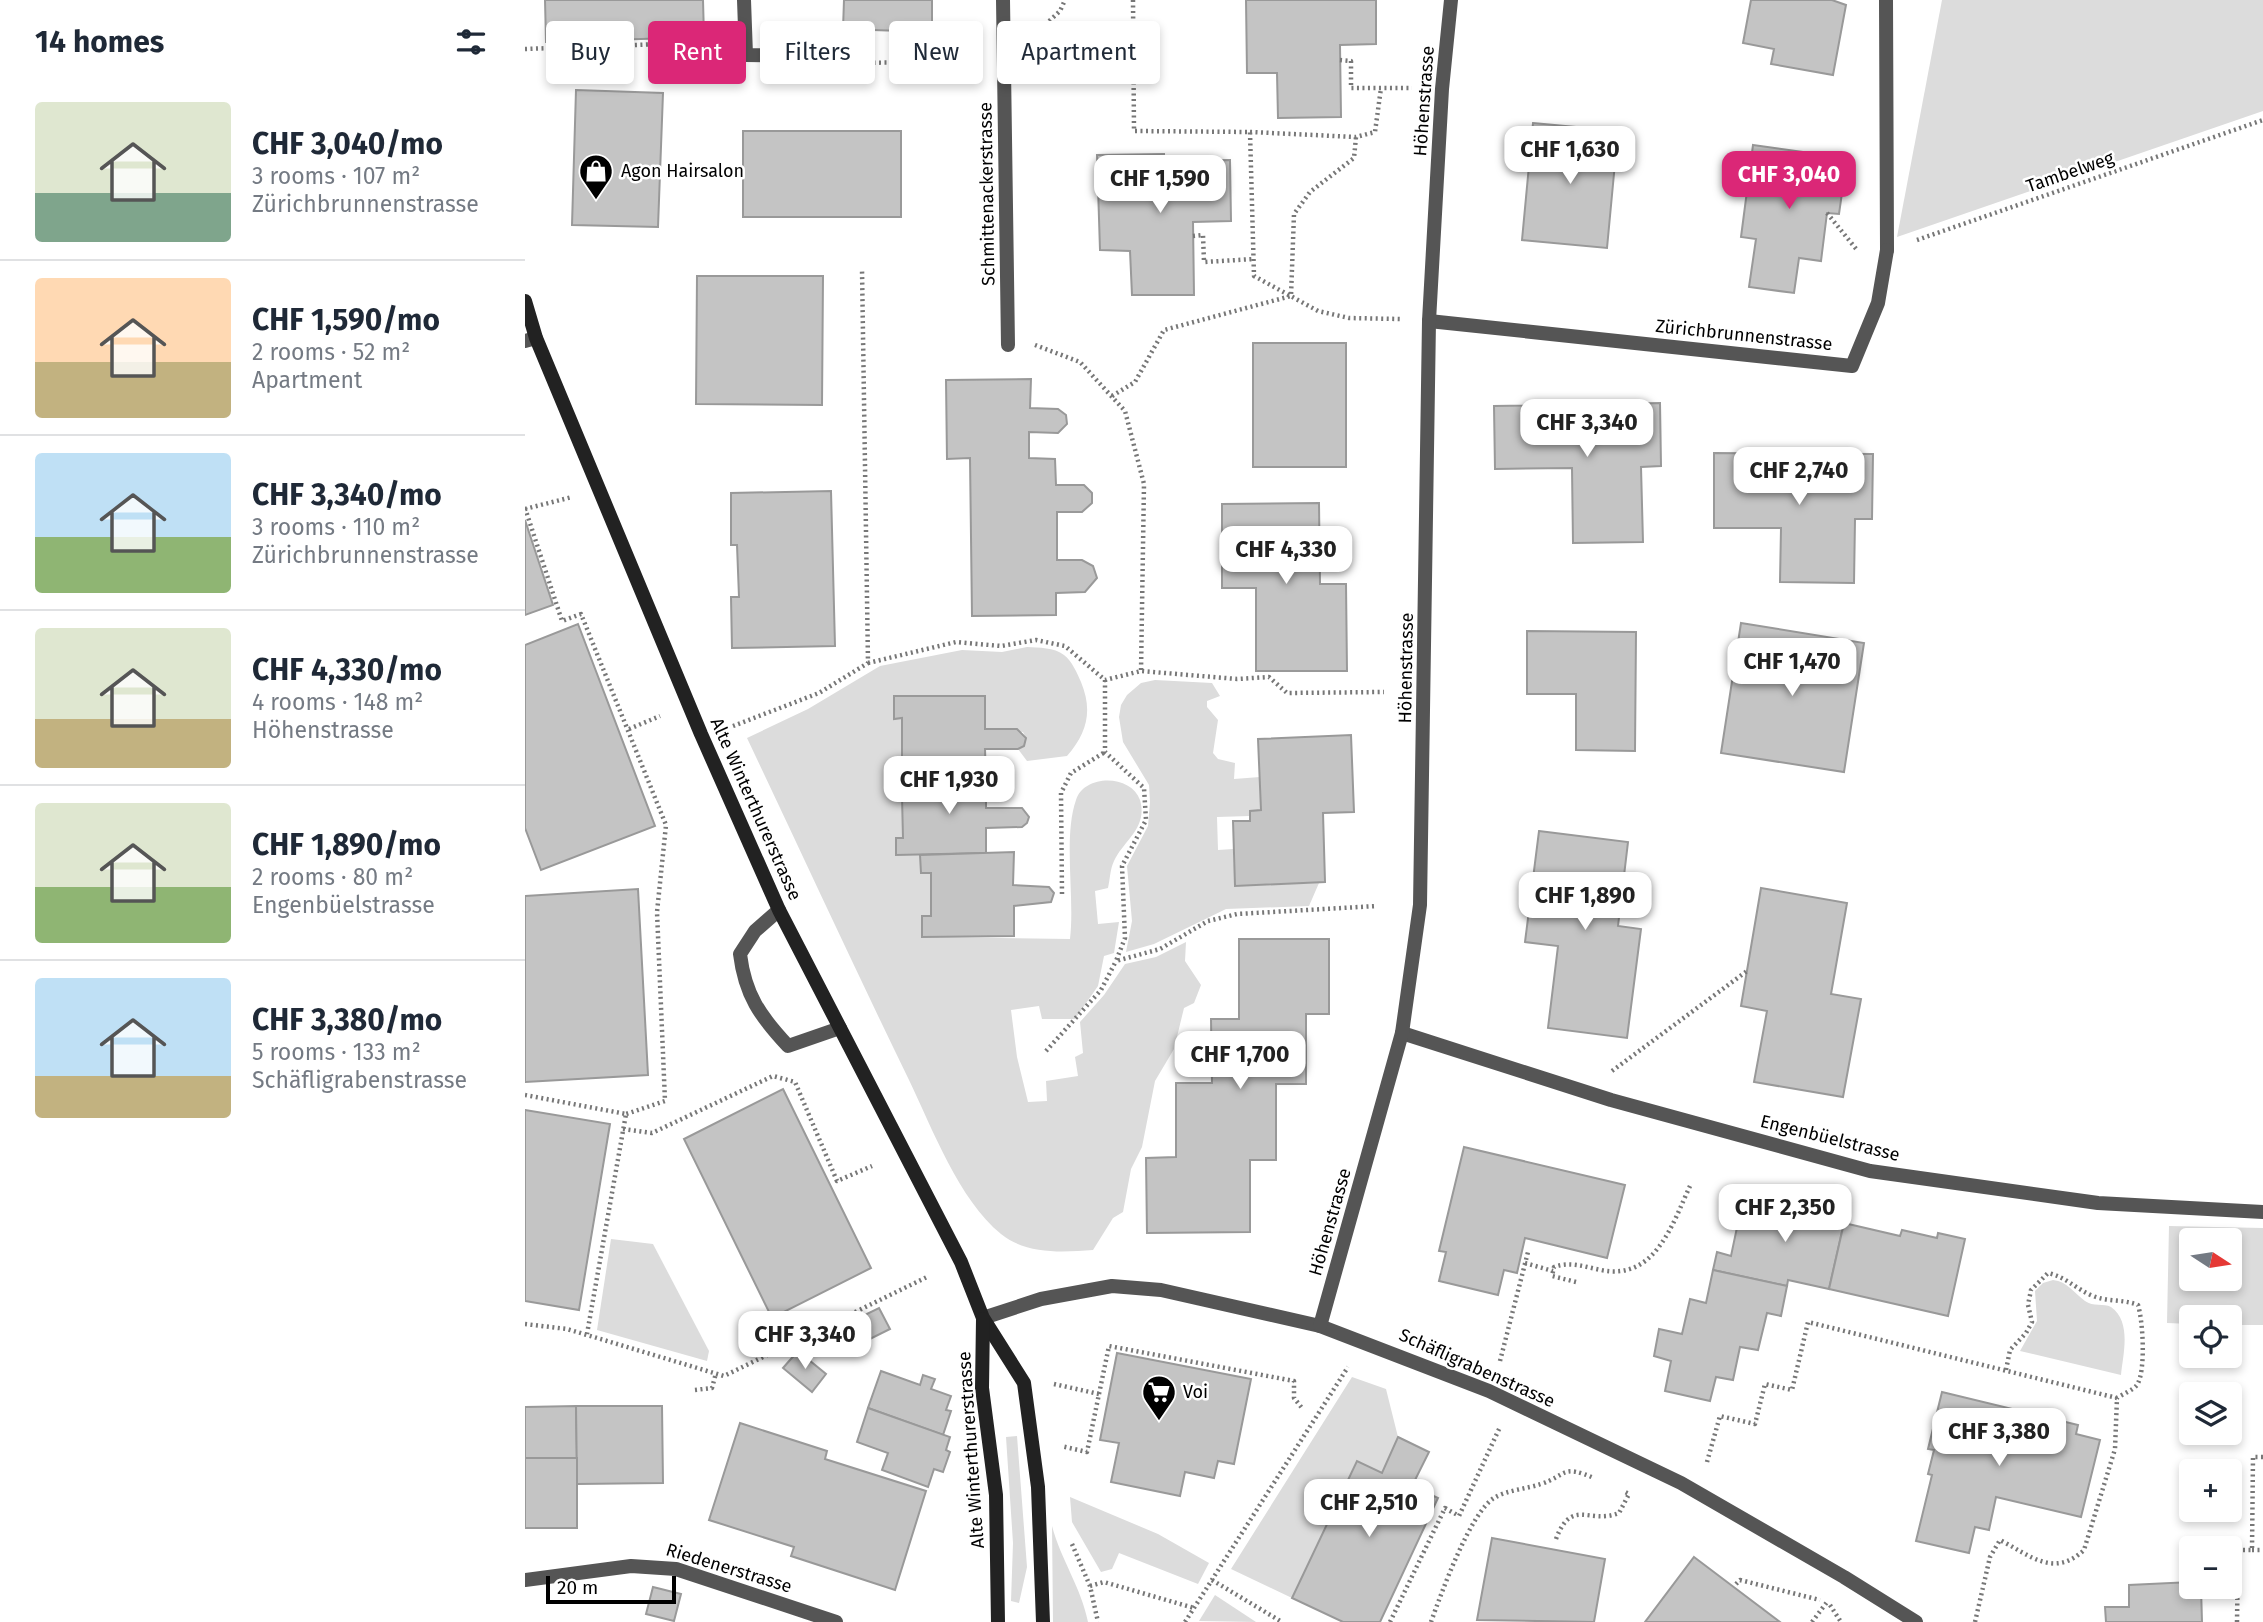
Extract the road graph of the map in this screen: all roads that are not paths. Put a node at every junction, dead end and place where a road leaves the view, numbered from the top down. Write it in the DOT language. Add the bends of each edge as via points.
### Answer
graph roads {
  1 [pos="744,0"];
  2 [pos="1003,0"];
  3 [pos="1451,0"];
  4 [pos="1886,0"];
  5 [pos="760,55"];
  6 [pos="525,301"];
  7 [pos="1429,321"];
  8 [pos="530,340"];
  9 [pos="1008,345"];
  10 [pos="779,910"];
  11 [pos="840,1028"];
  12 [pos="1402,1033"];
  13 [pos="2263,1212"];
  14 [pos="983,1318"];
  15 [pos="1320,1326"];
  16 [pos="525,1580"];
  17 [pos="837,1622"];
  18 [pos="998,1622"];
  19 [pos="1042,1622"];
  20 [pos="1916,1622"];
  1 -- 5 [label="street" via="746,55"];
  2 -- 9 [label="street, Schmittenackerstrasse"];
  3 -- 7 [label="street, Höhenstrasse"];
  4 -- 7 [label="street, Zürichbrunnenstrasse" via="1887,250 1878,303 1852,366"];
  6 -- 8 [label="main road, Alte Winterthurerstrasse"];
  7 -- 12 [label="street, Höhenstrasse" via="1420,905"];
  8 -- 10 [label="main road, Alte Winterthurerstrasse"];
  10 -- 11 [label="main road, Alte Winterthurerstrasse"];
  10 -- 11 [label="street" via="755,931 740,954 743,983 762,1018 788,1046"];
  11 -- 14 [label="main road, Alte Winterthurerstrasse" via="961,1262"];
  12 -- 13 [label="street, Engenbüelstrasse" via="1611,1100 1870,1171 2098,1203"];
  12 -- 15 [label="street, Höhenstrasse"];
  14 -- 15 [label="street, Schäfligrabenstrasse" via="1041,1299 1112,1286 1161,1290"];
  14 -- 18 [label="main road, Alte Winterthurerstrasse" via="982,1388 996,1495"];
  14 -- 19 [label="main road, Alte Winterthurerstrasse" via="1024,1383 1038,1488"];
  15 -- 20 [label="street, Schäfligrabenstrasse" via="1489,1391 1681,1483"];
  16 -- 17 [label="street, Riedenerstrasse" via="652,1565"];
}
